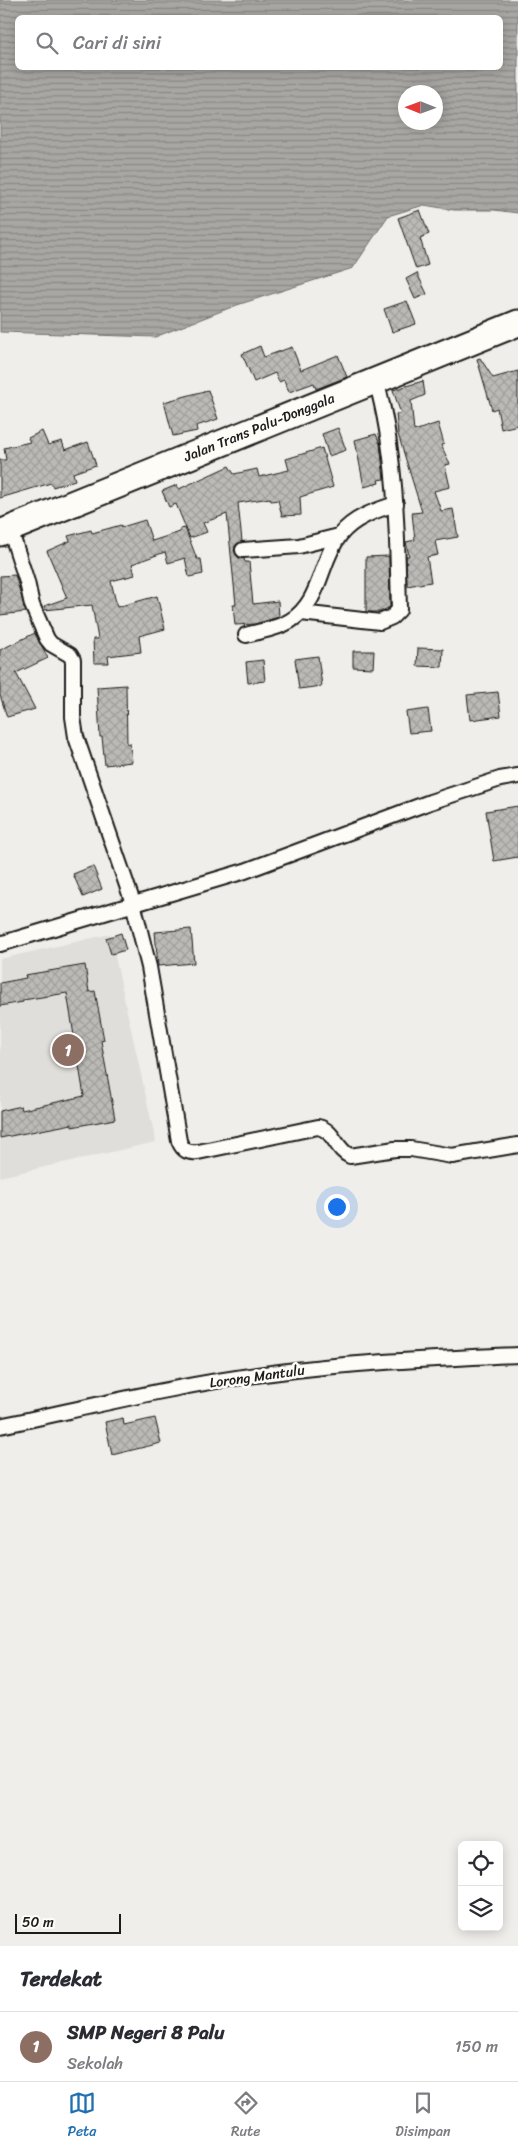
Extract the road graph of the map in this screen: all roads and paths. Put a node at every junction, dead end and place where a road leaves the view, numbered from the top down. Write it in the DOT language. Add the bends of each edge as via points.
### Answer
graph roads {
  1 [pos="518,323"];
  2 [pos="376,380"];
  3 [pos="396,504"];
  4 [pos="5,531"];
  5 [pos="339,536"];
  6 [pos="243,550"];
  7 [pos="301,613"];
  8 [pos="246,635"];
  9 [pos="518,776"];
  10 [pos="133,904"];
  11 [pos="0,944"];
  12 [pos="518,1145"];
  13 [pos="518,1355"];
  14 [pos="0,1426"];
  1 -- 2 [label="highway, Jalan Trans Palu-Donggala"];
  2 -- 3 [label="street" via="389,436"];
  2 -- 4 [label="highway, Jalan Trans Palu-Donggala"];
  3 -- 5 [label="street" via="363,517"];
  3 -- 7 [label="street" via="398,613 380,622"];
  4 -- 10 [label="street" via="47,639 73,660 76,737"];
  5 -- 6 [label="street" via="299,546"];
  5 -- 7 [label="street" via="310,602"];
  7 -- 8 [label="street" via="279,626"];
  9 -- 10 [label="street" via="430,802 260,866"];
  10 -- 11 [label="street"];
  10 -- 12 [label="street" via="149,968 179,1141 187,1152 318,1127 330,1133 340,1150 350,1156 403,1149 452,1156"];
  13 -- 14 [label="street, Lorong Mantulu" via="365,1363 272,1373 183,1387"];
}
